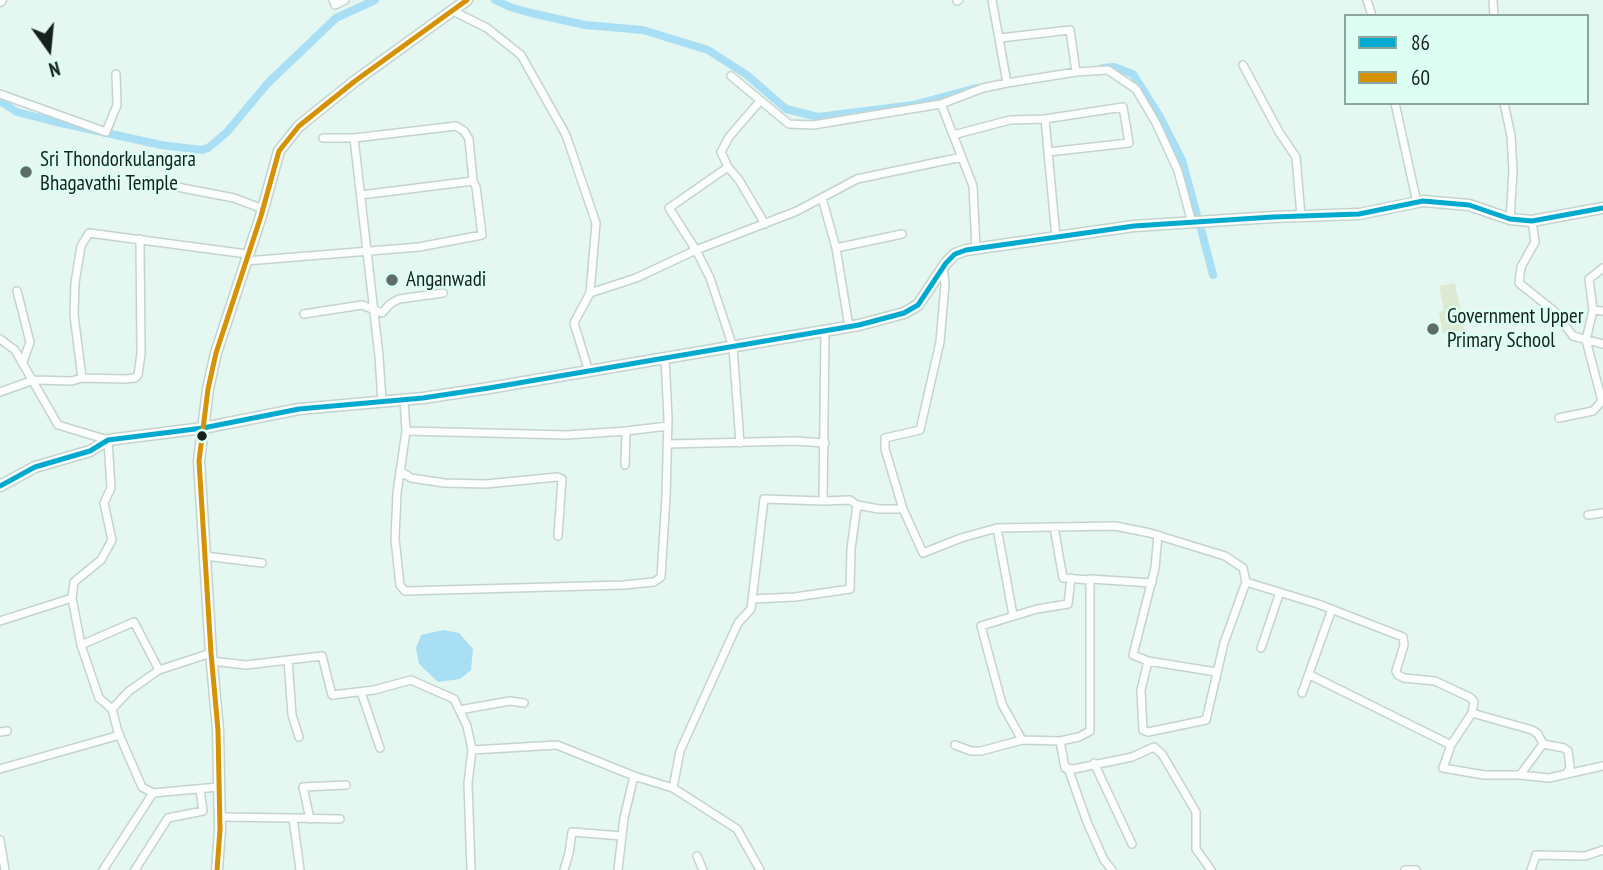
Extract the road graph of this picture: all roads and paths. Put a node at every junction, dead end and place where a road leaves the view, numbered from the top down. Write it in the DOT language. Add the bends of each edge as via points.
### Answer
graph roads {
  1 [pos="333,0"];
  2 [pos="345,0"];
  3 [pos="992,0"];
  4 [pos="466,2"];
  5 [pos="453,11"];
  6 [pos="1000,38"];
  7 [pos="1243,65"];
  8 [pos="1076,72"];
  9 [pos="116,74"];
  10 [pos="732,76"];
  11 [pos="1007,83"];
  12 [pos="0,94"];
  13 [pos="760,101"];
  14 [pos="941,104"];
  15 [pos="1395,105"];
  16 [pos="1504,105"];
  17 [pos="1045,119"];
  18 [pos="953,135"];
  19 [pos="323,138"];
  20 [pos="354,138"];
  21 [pos="1048,152"];
  22 [pos="962,157"];
  23 [pos="728,167"];
  24 [pos="146,181"];
  25 [pos="473,181"];
  26 [pos="361,195"];
  27 [pos="822,198"];
  28 [pos="1417,203"];
  29 [pos="1603,208"];
  30 [pos="262,209"];
  31 [pos="1301,216"];
  32 [pos="1510,219"];
  33 [pos="1532,221"];
  34 [pos="1192,223"];
  35 [pos="765,225"];
  36 [pos="902,234"];
  37 [pos="1056,237"];
  38 [pos="141,239"];
  39 [pos="836,248"];
  40 [pos="975,249"];
  41 [pos="696,250"];
  42 [pos="367,251"];
  43 [pos="246,258"];
  44 [pos="943,267"];
  45 [pos="1603,268"];
  46 [pos="17,291"];
  47 [pos="443,293"];
  48 [pos="590,293"];
  49 [pos="374,310"];
  50 [pos="1593,310"];
  51 [pos="1603,311"];
  52 [pos="304,314"];
  53 [pos="849,327"];
  54 [pos="825,331"];
  55 [pos="0,339"];
  56 [pos="1586,340"];
  57 [pos="1603,344"];
  58 [pos="733,347"];
  59 [pos="665,358"];
  60 [pos="23,362"];
  61 [pos="589,372"];
  62 [pos="82,378"];
  63 [pos="34,380"];
  64 [pos="0,392"];
  65 [pos="404,399"];
  66 [pos="382,401"];
  67 [pos="1559,418"];
  68 [pos="668,426"];
  69 [pos="203,428"];
  70 [pos="626,430"];
  71 [pos="405,431"];
  72 [pos="108,440"];
  73 [pos="740,443"];
  74 [pos="825,443"];
  75 [pos="667,444"];
  76 [pos="625,465"];
  77 [pos="400,471"];
  78 [pos="0,486"];
  79 [pos="823,502"];
  80 [pos="857,505"];
  81 [pos="904,509"];
  82 [pos="1603,513"];
  83 [pos="1588,515"];
  84 [pos="1054,527"];
  85 [pos="997,528"];
  86 [pos="1158,535"];
  87 [pos="558,536"];
  88 [pos="205,556"];
  89 [pos="262,563"];
  90 [pos="1071,578"];
  91 [pos="1090,580"];
  92 [pos="1246,582"];
  93 [pos="1152,583"];
  94 [pos="1280,593"];
  95 [pos="72,597"];
  96 [pos="752,599"];
  97 [pos="1332,610"];
  98 [pos="1013,615"];
  99 [pos="0,621"];
  100 [pos="81,645"];
  101 [pos="1261,648"];
  102 [pos="211,657"];
  103 [pos="288,660"];
  104 [pos="1148,660"];
  105 [pos="159,670"];
  106 [pos="1216,672"];
  107 [pos="1310,675"];
  108 [pos="361,692"];
  109 [pos="1302,693"];
  110 [pos="524,703"];
  111 [pos="112,709"];
  112 [pos="459,709"];
  113 [pos="1472,713"];
  114 [pos="120,736"];
  115 [pos="299,737"];
  116 [pos="1022,740"];
  117 [pos="1060,741"];
  118 [pos="1543,744"];
  119 [pos="1451,745"];
  120 [pos="955,746"];
  121 [pos="380,748"];
  122 [pos="472,751"];
  123 [pos="1094,763"];
  124 [pos="1603,766"];
  125 [pos="1068,768"];
  126 [pos="0,769"];
  127 [pos="1567,774"];
  128 [pos="1520,775"];
  129 [pos="634,776"];
  130 [pos="346,785"];
  131 [pos="218,787"];
  132 [pos="673,788"];
  133 [pos="200,789"];
  134 [pos="153,793"];
  135 [pos="219,817"];
  136 [pos="293,818"];
  137 [pos="310,819"];
  138 [pos="340,819"];
  139 [pos="622,836"];
  140 [pos="0,840"];
  141 [pos="1132,844"];
  142 [pos="1603,850"];
  143 [pos="697,856"];
  144 [pos="5,870"];
  145 [pos="103,870"];
  146 [pos="135,870"];
  147 [pos="217,870"];
  148 [pos="300,870"];
  149 [pos="471,870"];
  150 [pos="564,870"];
  151 [pos="618,870"];
  152 [pos="704,870"];
  153 [pos="760,870"];
  154 [pos="1112,870"];
  155 [pos="1210,870"];
  156 [pos="1405,870"];
  157 [pos="1416,870"];
  158 [pos="1531,870"];
  1 -- 2 [label="street" via="335,5"];
  3 -- 6 [label="street"];
  4 -- 5 [label="main road"];
  5 -- 30 [label="main road" via="299,127 279,151"];
  5 -- 48 [label="street" via="521,55 566,135 596,223"];
  6 -- 8 [label="street" via="1070,30"];
  6 -- 11 [label="street"];
  7 -- 31 [label="street" via="1296,157"];
  8 -- 11 [label="street"];
  8 -- 34 [label="street" via="1108,70 1136,89 1178,171"];
  9 -- 12 [label="street" via="117,105 106,132"];
  10 -- 13 [label="street"];
  11 -- 14 [label="street"];
  13 -- 14 [label="street" via="789,124 813,125"];
  13 -- 23 [label="street" via="721,152"];
  14 -- 18 [label="street"];
  15 -- 28 [label="street"];
  16 -- 32 [label="street" via="1513,171"];
  17 -- 18 [label="street" via="1010,120"];
  17 -- 21 [label="street"];
  17 -- 21 [label="street" via="1123,107 1129,143"];
  18 -- 22 [label="street"];
  19 -- 20 [label="street"];
  20 -- 25 [label="street" via="456,126 469,139"];
  20 -- 26 [label="street"];
  21 -- 37 [label="street"];
  22 -- 27 [label="street" via="858,179"];
  22 -- 40 [label="street" via="972,186"];
  23 -- 35 [label="street"];
  23 -- 41 [label="street" via="669,208"];
  24 -- 30 [label="street" via="234,198"];
  25 -- 26 [label="street"];
  25 -- 42 [label="street" via="482,235"];
  26 -- 42 [label="street"];
  27 -- 35 [label="street"];
  27 -- 39 [label="street"];
  28 -- 31 [label="main road" via="1359,214"];
  28 -- 32 [label="main road" via="1469,205"];
  29 -- 33 [label="main road"];
  30 -- 43 [label="main road"];
  31 -- 34 [label="main road"];
  32 -- 33 [label="main road"];
  33 -- 56 [label="street" via="1535,242 1521,267 1519,283 1554,311 1573,336"];
  34 -- 37 [label="main road"];
  35 -- 41 [label="street"];
  36 -- 39 [label="street"];
  37 -- 40 [label="main road"];
  38 -- 43 [label="street"];
  38 -- 62 [label="street" via="138,375"];
  38 -- 62 [label="street" via="89,233 81,246 74,315"];
  39 -- 53 [label="street"];
  40 -- 44 [label="main road" via="955,254"];
  41 -- 48 [label="street"];
  41 -- 58 [label="street"];
  42 -- 43 [label="street"];
  42 -- 49 [label="street"];
  43 -- 69 [label="main road" via="216,354"];
  44 -- 53 [label="main road" via="918,305"];
  44 -- 81 [label="street" via="940,342 920,430 885,438"];
  45 -- 50 [label="street" via="1589,279"];
  46 -- 60 [label="street" via="30,342"];
  47 -- 49 [label="street" via="399,299 382,313"];
  48 -- 61 [label="street" via="574,323"];
  49 -- 52 [label="street" via="362,305"];
  49 -- 66 [label="street"];
  50 -- 51 [label="street"];
  50 -- 56 [label="street"];
  53 -- 54 [label="main road"];
  54 -- 58 [label="main road"];
  54 -- 74 [label="street"];
  55 -- 60 [label="street"];
  56 -- 57 [label="street"];
  56 -- 67 [label="street" via="1602,401 1593,411"];
  58 -- 59 [label="main road"];
  58 -- 73 [label="street"];
  59 -- 61 [label="main road"];
  59 -- 68 [label="street"];
  60 -- 63 [label="street"];
  61 -- 65 [label="main road"];
  62 -- 63 [label="street"];
  63 -- 64 [label="street"];
  63 -- 72 [label="street" via="58,425"];
  65 -- 66 [label="main road"];
  65 -- 71 [label="street"];
  66 -- 69 [label="main road" via="287,411"];
  68 -- 70 [label="street"];
  68 -- 75 [label="street"];
  69 -- 72 [label="main road"];
  69 -- 88 [label="main road" via="199,461"];
  70 -- 71 [label="street" via="567,435"];
  70 -- 76 [label="street"];
  71 -- 77 [label="street"];
  72 -- 78 [label="main road" via="90,451 35,467"];
  72 -- 95 [label="street" via="111,488 104,503 112,540 101,560 74,582"];
  73 -- 74 [label="street"];
  73 -- 75 [label="street"];
  74 -- 79 [label="street"];
  75 -- 77 [label="street" via="661,577 654,582 405,590 400,585 395,539"];
  77 -- 87 [label="street" via="411,478 444,483 562,479"];
  79 -- 80 [label="street" via="849,500"];
  79 -- 96 [label="street" via="764,499"];
  80 -- 81 [label="street"];
  80 -- 96 [label="street" via="850,589"];
  81 -- 85 [label="street" via="923,553"];
  82 -- 83 [label="street"];
  84 -- 85 [label="street"];
  84 -- 86 [label="street" via="1115,526"];
  84 -- 90 [label="street" via="1063,578"];
  85 -- 98 [label="street"];
  86 -- 92 [label="street" via="1225,556 1243,568"];
  86 -- 93 [label="street"];
  88 -- 89 [label="street"];
  88 -- 102 [label="main road"];
  90 -- 91 [label="street"];
  90 -- 98 [label="street" via="1068,604"];
  91 -- 93 [label="street"];
  91 -- 117 [label="street" via="1090,731"];
  92 -- 94 [label="street"];
  92 -- 106 [label="street"];
  93 -- 104 [label="street" via="1133,655"];
  94 -- 97 [label="street"];
  94 -- 101 [label="street"];
  95 -- 99 [label="street"];
  95 -- 100 [label="street"];
  96 -- 132 [label="street" via="680,751"];
  97 -- 107 [label="street"];
  97 -- 113 [label="street" via="1403,637 1398,675 1435,681 1471,698"];
  98 -- 116 [label="street" via="981,626 1002,704"];
  100 -- 105 [label="street" via="134,622"];
  100 -- 111 [label="street" via="99,698"];
  102 -- 103 [label="street" via="246,665"];
  102 -- 105 [label="street"];
  102 -- 131 [label="main road"];
  103 -- 108 [label="street" via="322,656 332,695"];
  103 -- 115 [label="street" via="292,715"];
  104 -- 106 [label="street"];
  104 -- 106 [label="street" via="1141,706 1143,730 1148,732 1206,720"];
  105 -- 111 [label="street"];
  107 -- 109 [label="street"];
  107 -- 119 [label="street"];
  108 -- 112 [label="street" via="411,680 454,699"];
  108 -- 121 [label="street"];
  110 -- 112 [label="street"];
  111 -- 114 [label="street"];
  112 -- 122 [label="street"];
  113 -- 118 [label="street" via="1532,730"];
  113 -- 119 [label="street"];
  114 -- 126 [label="street"];
  114 -- 134 [label="street" via="142,787"];
  116 -- 117 [label="street"];
  116 -- 120 [label="street" via="981,751"];
  117 -- 125 [label="street"];
  118 -- 127 [label="street" via="1568,751"];
  118 -- 128 [label="street"];
  119 -- 128 [label="street" via="1443,768"];
  122 -- 129 [label="street" via="557,745"];
  122 -- 149 [label="street" via="468,783"];
  123 -- 125 [label="street"];
  123 -- 141 [label="street"];
  123 -- 155 [label="street" via="1132,757 1154,747 1162,754 1196,812 1196,849"];
  124 -- 127 [label="street"];
  125 -- 154 [label="street" via="1087,822"];
  127 -- 128 [label="street" via="1549,778"];
  129 -- 132 [label="street"];
  129 -- 139 [label="street"];
  130 -- 137 [label="street" via="303,787"];
  131 -- 133 [label="street"];
  131 -- 135 [label="main road"];
  132 -- 153 [label="street" via="737,829"];
  133 -- 134 [label="street"];
  133 -- 146 [label="street" via="203,811 168,818"];
  134 -- 145 [label="street"];
  135 -- 136 [label="street"];
  135 -- 147 [label="main road"];
  136 -- 137 [label="street"];
  136 -- 148 [label="street"];
  137 -- 138 [label="street"];
  139 -- 150 [label="street" via="572,832"];
  139 -- 151 [label="street"];
  140 -- 144 [label="street"];
  142 -- 158 [label="street" via="1585,856 1536,855"];
  143 -- 152 [label="street"];
  156 -- 157 [label="street"];
}
